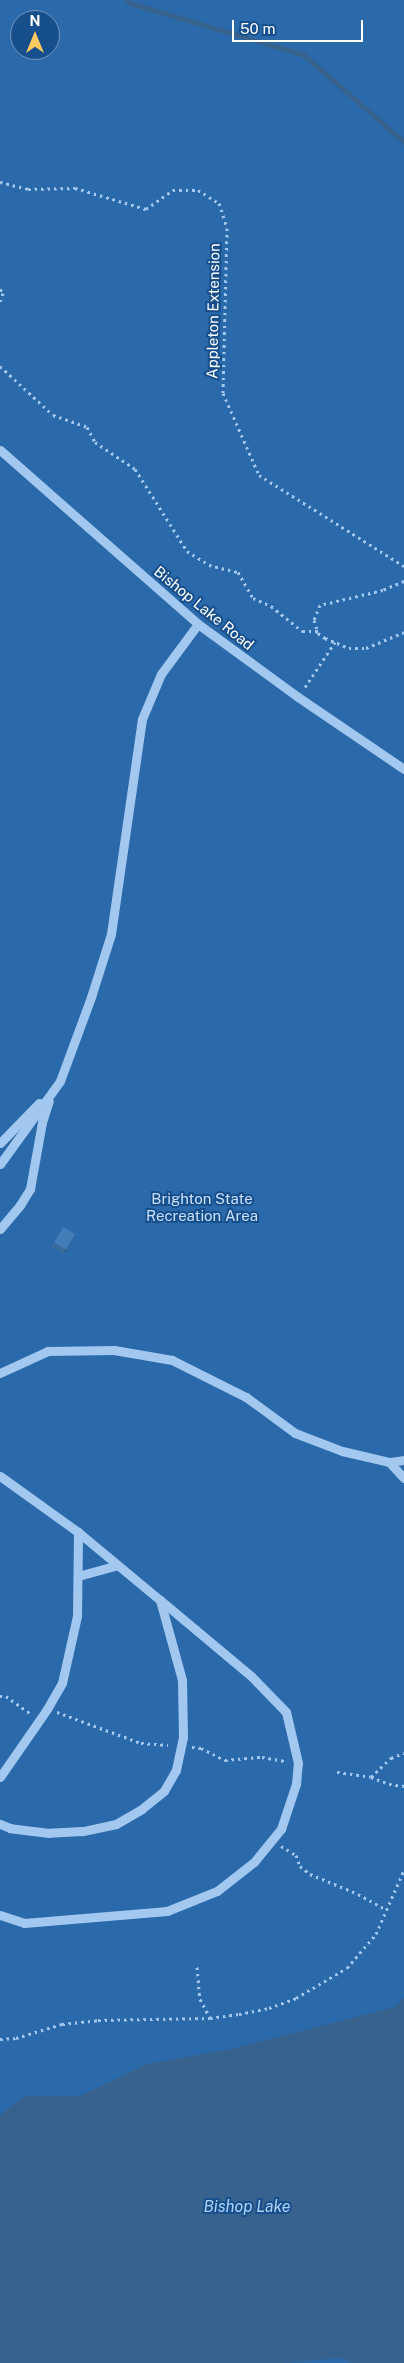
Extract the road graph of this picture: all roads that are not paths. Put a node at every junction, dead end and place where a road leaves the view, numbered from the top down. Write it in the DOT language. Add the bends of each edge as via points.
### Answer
graph roads {
  1 [pos="0,450"];
  2 [pos="198,624"];
  3 [pos="404,769"];
  4 [pos="60,1081"];
  5 [pos="0,1143"];
  6 [pos="0,1164"];
  7 [pos="0,1229"];
  8 [pos="0,1373"];
  9 [pos="404,1460"];
  10 [pos="389,1462"];
  11 [pos="0,1476"];
  12 [pos="404,1478"];
  13 [pos="78,1532"];
  14 [pos="118,1565"];
  15 [pos="78,1576"];
  16 [pos="160,1600"];
  17 [pos="0,1777"];
  18 [pos="0,1824"];
  19 [pos="0,1915"];
  1 -- 2 [label="street, Bishop Lake Road"];
  2 -- 3 [label="street, Bishop Lake Road"];
  2 -- 4 [label="street" via="161,674 142,719 111,934"];
  4 -- 5 [label="street"];
  4 -- 6 [label="street"];
  4 -- 7 [label="street" via="42,1122 30,1189"];
  8 -- 10 [label="street" via="48,1351 114,1350 172,1360 246,1397 295,1433 342,1451"];
  9 -- 10 [label="street"];
  10 -- 12 [label="street"];
  11 -- 13 [label="street"];
  13 -- 14 [label="street"];
  13 -- 15 [label="street"];
  14 -- 15 [label="street"];
  14 -- 16 [label="street"];
  15 -- 17 [label="street" via="78,1616 62,1682"];
  16 -- 18 [label="street" via="182,1680 182,1746 176,1770 164,1790 142,1809 116,1824 91,1830 49,1834"];
  16 -- 19 [label="street" via="251,1676 286,1712 298,1763 296,1784 281,1829 254,1862 217,1891 167,1911 24,1923"];
}
